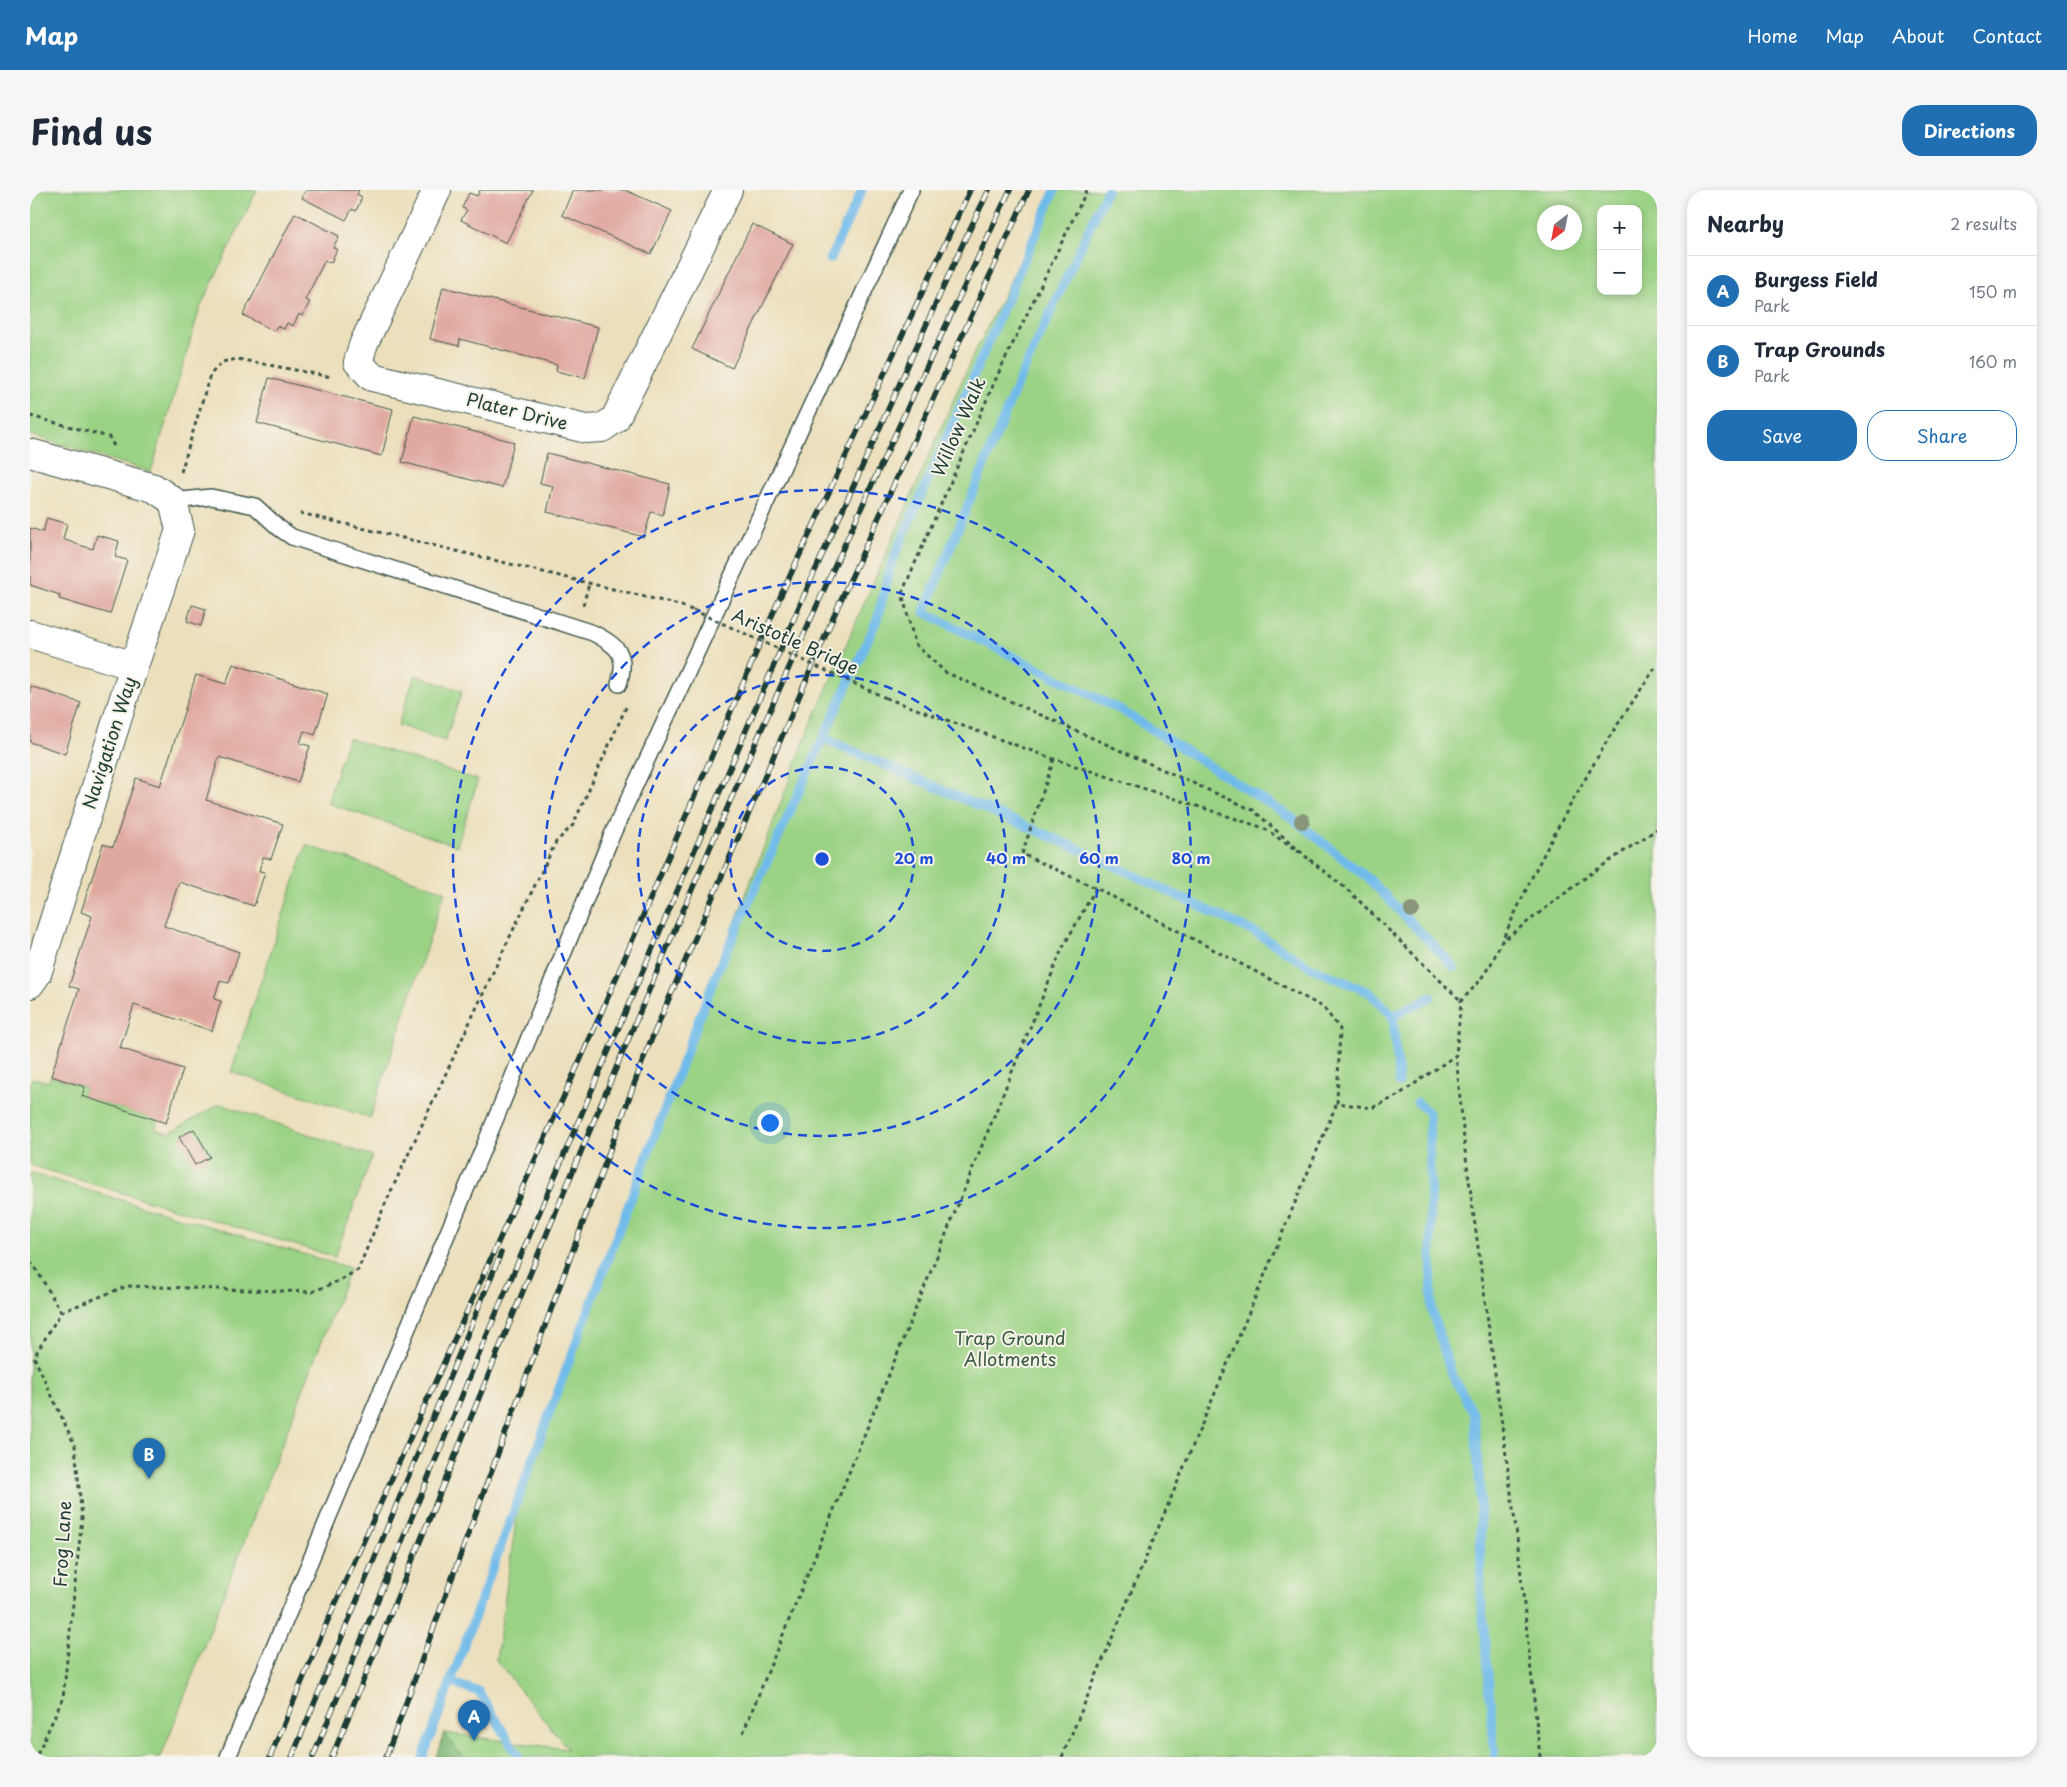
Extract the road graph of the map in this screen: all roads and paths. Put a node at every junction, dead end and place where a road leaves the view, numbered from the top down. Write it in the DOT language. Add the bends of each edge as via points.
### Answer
graph roads {
  1 [pos="437,190"];
  2 [pos="728,190"];
  3 [pos="911,190"];
  4 [pos="1087,190"];
  5 [pos="358,362"];
  6 [pos="30,453"];
  7 [pos="173,501"];
  8 [pos="255,506"];
  9 [pos="30,634"];
  10 [pos="1657,665"];
  11 [pos="134,666"];
  12 [pos="619,684"];
  13 [pos="1054,758"];
  14 [pos="1657,829"];
  15 [pos="1311,861"];
  16 [pos="1096,888"];
  17 [pos="1499,944"];
  18 [pos="30,984"];
  19 [pos="1460,1002"];
  20 [pos="1456,1055"];
  21 [pos="1337,1103"];
  22 [pos="30,1262"];
  23 [pos="61,1312"];
  24 [pos="34,1357"];
  25 [pos="30,1360"];
  26 [pos="743,1733"];
  27 [pos="36,1757"];
  28 [pos="228,1757"];
  29 [pos="1062,1757"];
  30 [pos="1540,1757"];
  1 -- 5 [label="street"];
  2 -- 5 [label="street, Plater Drive" via="615,419 602,428 586,429 372,377"];
  3 -- 28 [label="lane" via="612,835"];
  4 -- 15 [label="path, Willow Walk" via="998,374 902,593 915,644 945,672 1253,810"];
  5 -- 7 [label="path" via="341,378 237,359 222,362 210,375"];
  6 -- 7 [label="street" via="154,488"];
  7 -- 8 [label="lane" via="211,497"];
  7 -- 11 [label="street, Navigation Way" via="180,530"];
  8 -- 12 [label="lane" via="292,537 600,637 614,644 619,651 622,673"];
  8 -- 13 [label="path, Aristotle Bridge, bridge" via="295,511 679,605 886,698"];
  9 -- 11 [label="street"];
  10 -- 17 [label="path" via="1564,816"];
  11 -- 18 [label="street, Navigation Way" via="37,974"];
  12 -- 23 [label="path" via="634,692 573,826 556,842 502,953 386,1202 358,1270 312,1292 127,1286"];
  13 -- 15 [label="path, Aristotle Bridge" via="1264,828"];
  13 -- 16 [label="path" via="1022,854"];
  14 -- 17 [label="path" via="1589,875"];
  15 -- 19 [label="path" via="1349,891"];
  16 -- 21 [label="path" via="1323,1007 1340,1029"];
  16 -- 26 [label="path" via="1062,949"];
  17 -- 19 [label="path" via="1491,964"];
  19 -- 20 [label="path"];
  20 -- 21 [label="path" via="1397,1096 1372,1108"];
  20 -- 30 [label="path" via="1479,1265 1517,1537"];
  21 -- 29 [label="path"];
  22 -- 23 [label="path"];
  23 -- 24 [label="path"];
  24 -- 25 [label="path"];
  24 -- 27 [label="path, Frog Lane" via="75,1446 82,1518 63,1698"];
}
